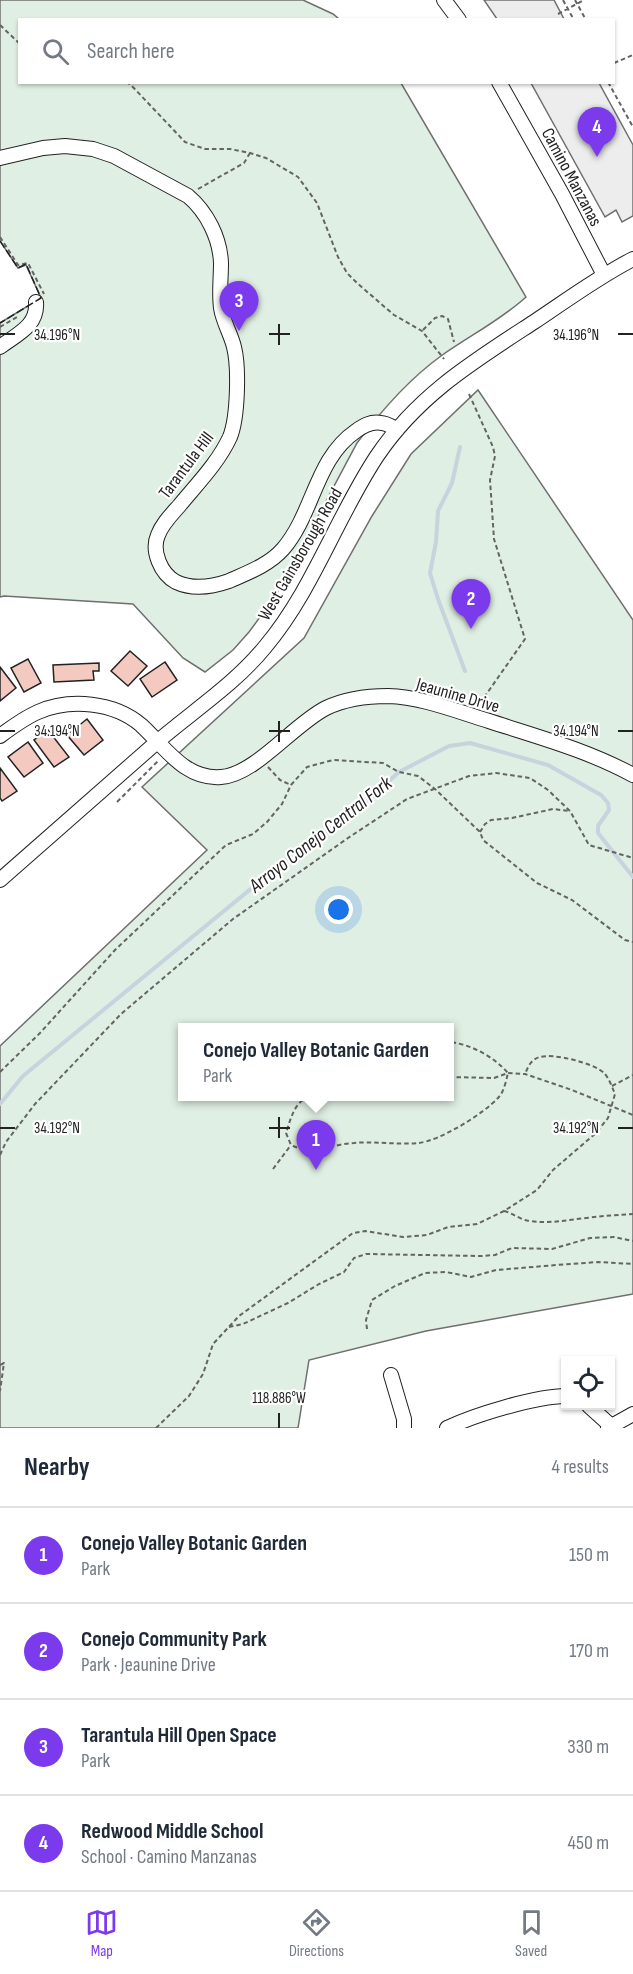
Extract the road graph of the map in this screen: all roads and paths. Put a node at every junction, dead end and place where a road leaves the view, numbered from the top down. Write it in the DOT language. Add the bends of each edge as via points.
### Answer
graph roads {
  1 [pos="444,0"];
  2 [pos="563,0"];
  3 [pos="584,0"];
  4 [pos="576,2"];
  5 [pos="568,9"];
  6 [pos="558,14"];
  7 [pos="458,18"];
  8 [pos="573,18"];
  9 [pos="585,18"];
  10 [pos="0,25"];
  11 [pos="18,42"];
  12 [pos="633,55"];
  13 [pos="615,63"];
  14 [pos="130,84"];
  15 [pos="500,84"];
  16 [pos="609,84"];
  17 [pos="633,127"];
  18 [pos="250,153"];
  19 [pos="0,158"];
  20 [pos="188,196"];
  21 [pos="0,237"];
  22 [pos="633,259"];
  23 [pos="604,275"];
  24 [pos="36,306"];
  25 [pos="422,331"];
  26 [pos="454,342"];
  27 [pos="0,347"];
  28 [pos="444,359"];
  29 [pos="469,394"];
  30 [pos="397,430"];
  31 [pos="483,706"];
  32 [pos="0,736"];
  33 [pos="162,747"];
  34 [pos="261,757"];
  35 [pos="633,775"];
  36 [pos="291,785"];
  37 [pos="435,789"];
  38 [pos="117,802"];
  39 [pos="570,811"];
  40 [pos="480,832"];
  41 [pos="633,858"];
  42 [pos="0,880"];
  43 [pos="633,942"];
  44 [pos="454,1042"];
  45 [pos="0,1072"];
  46 [pos="508,1073"];
  47 [pos="525,1074"];
  48 [pos="633,1075"];
  49 [pos="454,1077"];
  50 [pos="612,1086"];
  51 [pos="302,1101"];
  52 [pos="611,1107"];
  53 [pos="633,1115"];
  54 [pos="291,1145"];
  55 [pos="0,1155"];
  56 [pos="273,1169"];
  57 [pos="504,1211"];
  58 [pos="633,1214"];
  59 [pos="633,1241"];
  60 [pos="633,1264"];
  61 [pos="229,1327"];
  62 [pos="367,1329"];
  63 [pos="0,1365"];
  64 [pos="392,1375"];
  65 [pos="0,1391"];
  66 [pos="561,1396"];
  67 [pos="593,1410"];
  68 [pos="633,1414"];
  69 [pos="609,1427"];
  70 [pos="156,1428"];
  71 [pos="404,1428"];
  72 [pos="447,1428"];
  1 -- 7 [label="street"];
  2 -- 5 [label="path"];
  3 -- 4 [label="path"];
  4 -- 5 [label="path"];
  4 -- 9 [label="path"];
  5 -- 6 [label="path"];
  5 -- 8 [label="path"];
  10 -- 11 [label="path"];
  12 -- 13 [label="path"];
  14 -- 18 [label="path" via="185,142 205,149"];
  15 -- 23 [label="street, Camino Manzanas"];
  16 -- 17 [label="path"];
  18 -- 20 [label="path" via="244,163"];
  18 -- 25 [label="path" via="298,177 317,203 347,273 394,315"];
  19 -- 20 [label="street, Tarantula Hill" via="43,148 93,148"];
  20 -- 30 [label="street, Tarantula Hill" via="207,217 217,241 222,311 237,364 236,408 225,446 157,536 158,558 164,571 173,580 195,588 223,583 263,565 292,536 336,448 363,426 379,422"];
  21 -- 24 [label="path" via="18,265 28,263 44,291 45,302"];
  22 -- 23 [label="street"];
  23 -- 30 [label="street, West Gainsborough Road" via="457,372"];
  24 -- 27 [label="street" via="33,320"];
  25 -- 26 [label="path" via="442,316 448,319"];
  25 -- 28 [label="path"];
  29 -- 31 [label="path" via="494,447 490,480 494,539 525,639 483,699"];
  30 -- 33 [label="street, West Gainsborough Road" via="377,456 285,622 264,649"];
  32 -- 33 [label="street, Jeaunine Drive" via="39,711 82,704 124,714"];
  33 -- 34 [label="street, Jeaunine Drive" via="190,772 203,777 238,772"];
  33 -- 38 [label="path"];
  33 -- 42 [label="street, West Gainsborough Road"];
  34 -- 35 [label="street, Jeaunine Drive" via="327,707 347,700 389,696 432,703 543,738"];
  34 -- 36 [label="path" via="280,780"];
  36 -- 37 [label="path" via="307,767 333,760 383,763 418,776"];
  36 -- 45 [label="path" via="267,822 253,834 226,845 115,950"];
  37 -- 39 [label="path" via="469,776 496,772 530,778"];
  37 -- 40 [label="path"];
  37 -- 55 [label="path" via="407,800 233,919 121,1014 35,1104"];
  39 -- 40 [label="path" via="553,809 491,820"];
  39 -- 41 [label="path" via="589,844"];
  40 -- 43 [label="path" via="483,840 537,883 572,900"];
  44 -- 46 [label="path" via="476,1049"];
  46 -- 47 [label="path"];
  46 -- 49 [label="path" via="494,1078"];
  46 -- 54 [label="path" via="499,1098 462,1126 421,1143 352,1143 306,1150"];
  47 -- 50 [label="path" via="530,1062 540,1056 560,1058 593,1065"];
  47 -- 52 [label="path"];
  48 -- 50 [label="path"];
  50 -- 52 [label="path" via="615,1094"];
  51 -- 54 [label="path" via="286,1133"];
  52 -- 53 [label="path"];
  52 -- 57 [label="path" via="596,1133 553,1170 537,1190"];
  54 -- 56 [label="path"];
  57 -- 58 [label="path" via="540,1222"];
  57 -- 61 [label="path" via="477,1224 448,1227 427,1235 353,1233"];
  59 -- 61 [label="path" via="590,1238 552,1249 512,1248 481,1256 366,1254 354,1258 344,1272 288,1303"];
  60 -- 62 [label="path" via="578,1263 471,1276 425,1273 372,1300"];
  61 -- 70 [label="path" via="213,1344 189,1396"];
  63 -- 65 [label="path" via="4,1363"];
  64 -- 71 [label="street"];
  66 -- 72 [label="street" via="477,1416"];
  67 -- 69 [label="street"];
  68 -- 69 [label="street"];
}
